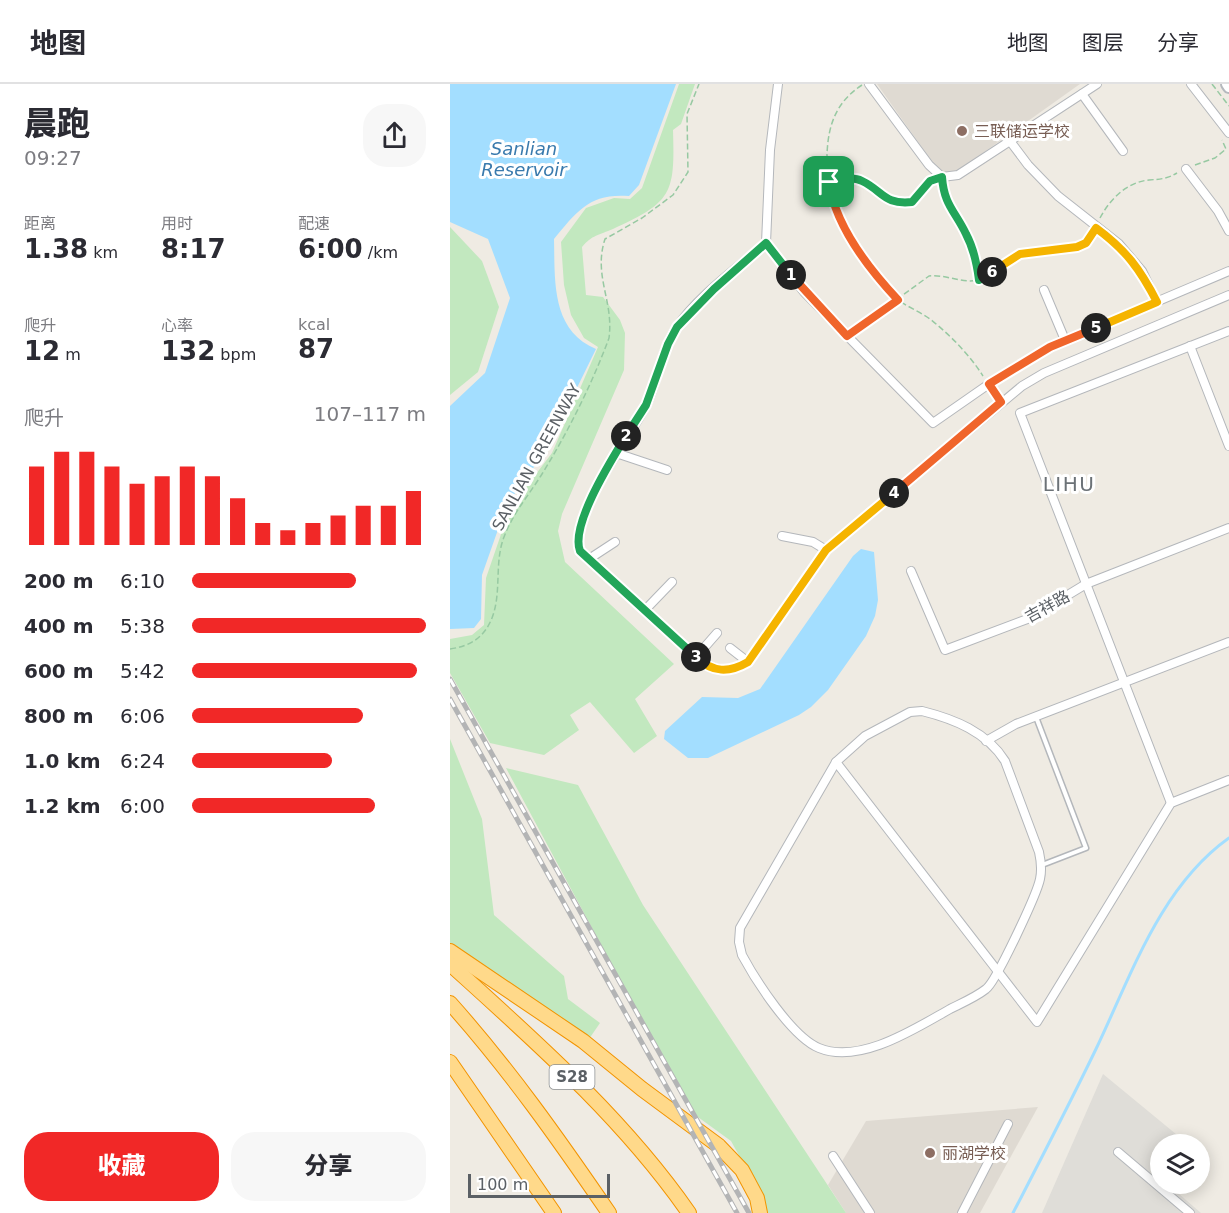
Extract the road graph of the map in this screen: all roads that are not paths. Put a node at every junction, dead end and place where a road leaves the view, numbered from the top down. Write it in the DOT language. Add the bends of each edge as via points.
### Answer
graph roads {
  1 [pos="778,84"];
  2 [pos="869,84"];
  3 [pos="1097,84"];
  4 [pos="1191,84"];
  5 [pos="1082,94"];
  6 [pos="1229,133"];
  7 [pos="1010,141"];
  8 [pos="1123,151"];
  9 [pos="1186,169"];
  10 [pos="1229,231"];
  11 [pos="766,243"];
  12 [pos="1229,271"];
  13 [pos="1044,290"];
  14 [pos="1229,295"];
  15 [pos="1157,302"];
  16 [pos="1229,331"];
  17 [pos="1065,340"];
  18 [pos="1190,346"];
  19 [pos="989,384"];
  20 [pos="1001,402"];
  21 [pos="1229,446"];
  22 [pos="616,453"];
  23 [pos="667,470"];
  24 [pos="1229,528"];
  25 [pos="782,536"];
  26 [pos="615,542"];
  27 [pos="826,550"];
  28 [pos="589,559"];
  29 [pos="911,571"];
  30 [pos="672,582"];
  31 [pos="1086,584"];
  32 [pos="645,610"];
  33 [pos="717,633"];
  34 [pos="1229,642"];
  35 [pos="730,648"];
  36 [pos="696,657"];
  37 [pos="748,662"];
  38 [pos="1125,683"];
  39 [pos="1036,716"];
  40 [pos="986,741"];
  41 [pos="836,762"];
  42 [pos="1229,780"];
  43 [pos="1171,803"];
  44 [pos="1041,865"];
  45 [pos="450,951"];
  46 [pos="450,964"];
  47 [pos="998,970"];
  48 [pos="450,1003"];
  49 [pos="450,1062"];
  50 [pos="1008,1124"];
  51 [pos="1118,1152"];
  52 [pos="832,1156"];
  53 [pos="685,1208"];
  54 [pos="554,1213"];
  55 [pos="609,1213"];
  56 [pos="760,1213"];
  57 [pos="870,1213"];
  58 [pos="962,1213"];
  59 [pos="1190,1213"];
  1 -- 11 [label="street" via="770,150"];
  2 -- 7 [label="street" via="942,177 958,175"];
  3 -- 5 [label="street"];
  4 -- 6 [label="street"];
  5 -- 7 [label="street"];
  5 -- 8 [label="street"];
  7 -- 15 [label="street" via="1058,196 1119,244 1142,271"];
  9 -- 10 [label="street"];
  11 -- 19 [label="street" via="804,292 933,423"];
  11 -- 22 [label="street" via="677,327 646,405"];
  12 -- 15 [label="street"];
  13 -- 17 [label="street"];
  14 -- 20 [label="street" via="1044,373"];
  15 -- 17 [label="street"];
  16 -- 18 [label="street"];
  17 -- 19 [label="street"];
  18 -- 21 [label="street"];
  18 -- 31 [label="street" via="1020,413"];
  19 -- 20 [label="street"];
  20 -- 27 [label="street"];
  22 -- 23 [label="street"];
  22 -- 28 [label="street" via="578,533 580,551"];
  24 -- 31 [label="street, 吉祥路"];
  25 -- 27 [label="street" via="813,542"];
  26 -- 28 [label="street"];
  27 -- 37 [label="street"];
  28 -- 32 [label="street"];
  29 -- 31 [label="street, 吉祥路" via="945,650 1030,618"];
  30 -- 32 [label="street"];
  31 -- 38 [label="street"];
  32 -- 36 [label="street"];
  33 -- 36 [label="street"];
  34 -- 38 [label="street"];
  35 -- 37 [label="street"];
  36 -- 37 [label="street" via="719,671 733,670"];
  38 -- 39 [label="street"];
  38 -- 43 [label="street"];
  39 -- 40 [label="street"];
  39 -- 44 [label="lane" via="1086,848"];
  40 -- 41 [label="street" via="970,729 933,714 910,712 865,736"];
  40 -- 44 [label="street" via="1005,761"];
  41 -- 47 [label="street"];
  41 -- 47 [label="street" via="745,916 739,935 745,961 794,1031 825,1050 858,1051 908,1032 988,988"];
  42 -- 43 [label="street"];
  43 -- 47 [label="street" via="1037,1022"];
  44 -- 47 [label="street" via="1036,890"];
  45 -- 56 [label="highway" via="583,1041 720,1146 742,1170 757,1198"];
  46 -- 53 [label="highway, S28" via="602,1107"];
  48 -- 55 [label="highway, S28" via="529,1098"];
  49 -- 54 [label="highway"];
  50 -- 58 [label="street"];
  51 -- 59 [label="street"];
  52 -- 57 [label="street"];
}
